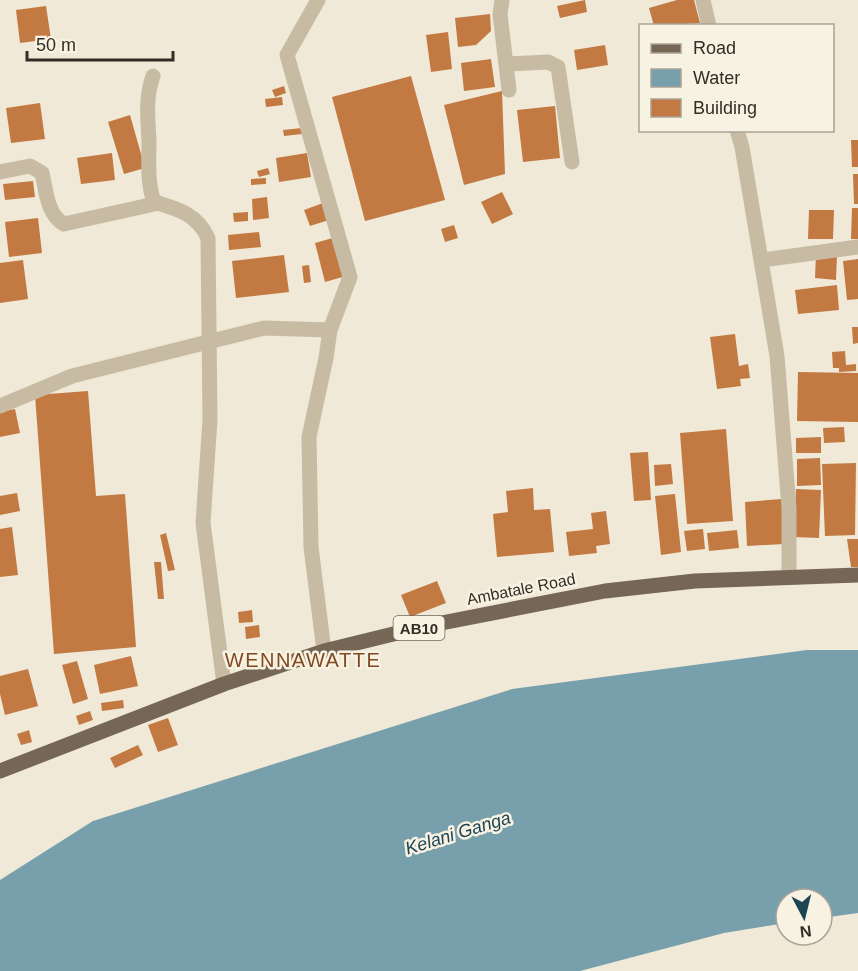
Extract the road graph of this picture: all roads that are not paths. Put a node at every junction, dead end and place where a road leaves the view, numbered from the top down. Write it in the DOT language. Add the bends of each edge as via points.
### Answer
graph roads {
  1 [pos="318,0"];
  2 [pos="502,0"];
  3 [pos="703,0"];
  4 [pos="709,24"];
  5 [pos="506,64"];
  6 [pos="153,76"];
  7 [pos="509,90"];
  8 [pos="737,132"];
  9 [pos="572,162"];
  10 [pos="0,172"];
  11 [pos="159,203"];
  12 [pos="858,247"];
  13 [pos="762,260"];
  14 [pos="330,330"];
  15 [pos="210,342"];
  16 [pos="0,406"];
  17 [pos="858,575"];
  18 [pos="789,577"];
  19 [pos="324,651"];
  20 [pos="224,684"];
  21 [pos="0,771"];
  1 -- 14 [label="street" via="287,55 350,277"];
  2 -- 5 [label="street"];
  3 -- 4 [label="street"];
  5 -- 7 [label="street"];
  5 -- 9 [label="street" via="548,62 558,67"];
  6 -- 11 [label="street" via="146,113 148,186 154,202"];
  8 -- 13 [label="street"];
  10 -- 11 [label="street" via="30,166 42,173 50,207 56,220 64,224"];
  11 -- 15 [label="street" via="182,210 201,223 208,238"];
  12 -- 13 [label="street"];
  13 -- 18 [label="street" via="777,356 789,508"];
  14 -- 15 [label="street" via="264,328"];
  14 -- 19 [label="street" via="309,437 311,547"];
  15 -- 16 [label="street" via="72,376"];
  15 -- 20 [label="street" via="203,523"];
  17 -- 18 [label="main road, Ambatale Road / AB10"];
  18 -- 19 [label="main road, Ambatale Road / AB10" via="695,581 605,591 426,626"];
  19 -- 20 [label="main road, Ambatale Road / AB10"];
  20 -- 21 [label="main road, Ambatale Road / AB10"];
}
